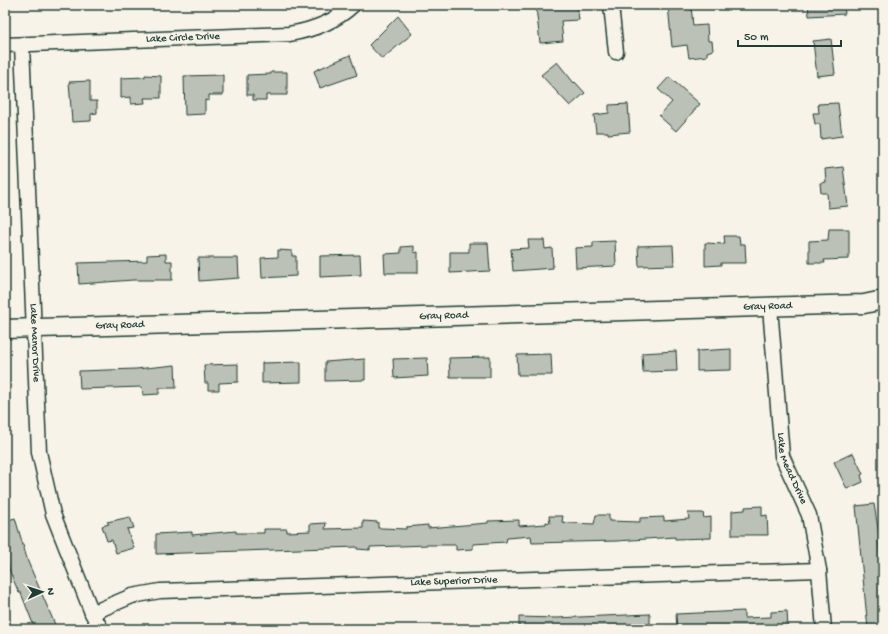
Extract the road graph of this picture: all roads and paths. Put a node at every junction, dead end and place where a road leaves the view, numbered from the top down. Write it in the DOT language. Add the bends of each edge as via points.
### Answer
graph roads {
  1 [pos="353,5"];
  2 [pos="611,5"];
  3 [pos="5,45"];
  4 [pos="22,45"];
  5 [pos="616,52"];
  6 [pos="883,300"];
  7 [pos="770,307"];
  8 [pos="5,329"];
  9 [pos="34,329"];
  10 [pos="819,570"];
  11 [pos="92,613"];
  12 [pos="101,629"];
  13 [pos="824,629"];
  1 -- 4 [label="street, Lake Circle Drive" via="325,24 289,34"];
  2 -- 5 [label="street"];
  3 -- 4 [label="street, Lake Circle Drive"];
  4 -- 9 [label="street, Lake Manor Drive"];
  6 -- 7 [label="street, Gray Road" via="864,304"];
  7 -- 9 [label="street, Gray Road"];
  7 -- 10 [label="street, Lake Mead Drive" via="782,456 809,515"];
  8 -- 9 [label="street, Gray Road"];
  9 -- 11 [label="street, Lake Manor Drive" via="39,452 53,514"];
  10 -- 11 [label="street, Lake Superior Drive" via="160,591 132,596"];
  10 -- 13 [label="street, Lake Mead Drive"];
  11 -- 12 [label="street, Lake Manor Drive"];
}
